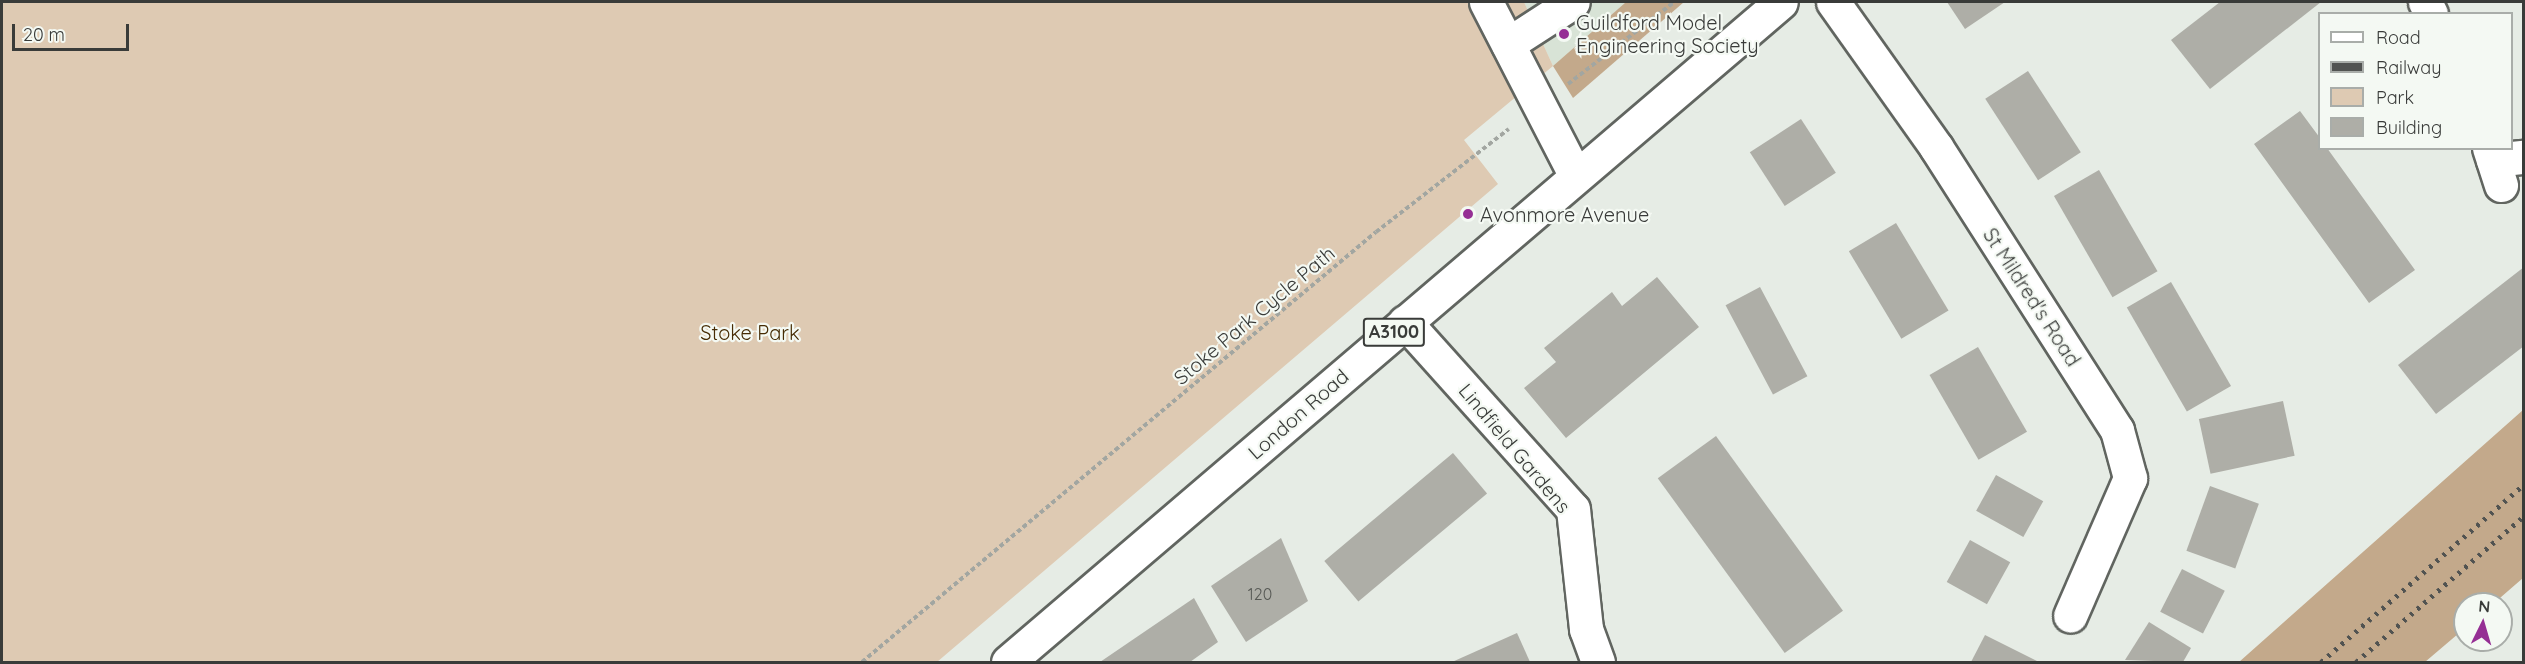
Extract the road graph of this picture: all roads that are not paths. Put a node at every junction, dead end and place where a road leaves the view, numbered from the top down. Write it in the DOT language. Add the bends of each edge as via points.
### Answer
graph roads {
  1 [pos="1486,2"];
  2 [pos="1573,2"];
  3 [pos="1780,2"];
  4 [pos="1833,2"];
  5 [pos="1508,44"];
  6 [pos="1576,176"];
  7 [pos="1405,322"];
  8 [pos="2070,616"];
  9 [pos="1010,662"];
  10 [pos="1598,663"];
  1 -- 5 [label="street"];
  2 -- 5 [label="street"];
  3 -- 6 [label="street, London Road / A3100"];
  4 -- 8 [label="street, St Mildred's Road" via="1936,147 2117,430 2130,478"];
  5 -- 6 [label="street"];
  6 -- 7 [label="street, London Road / A3100"];
  7 -- 9 [label="street, London Road / A3100"];
  7 -- 10 [label="street, Lindfield Gardens" via="1573,509 1586,630"];
}
